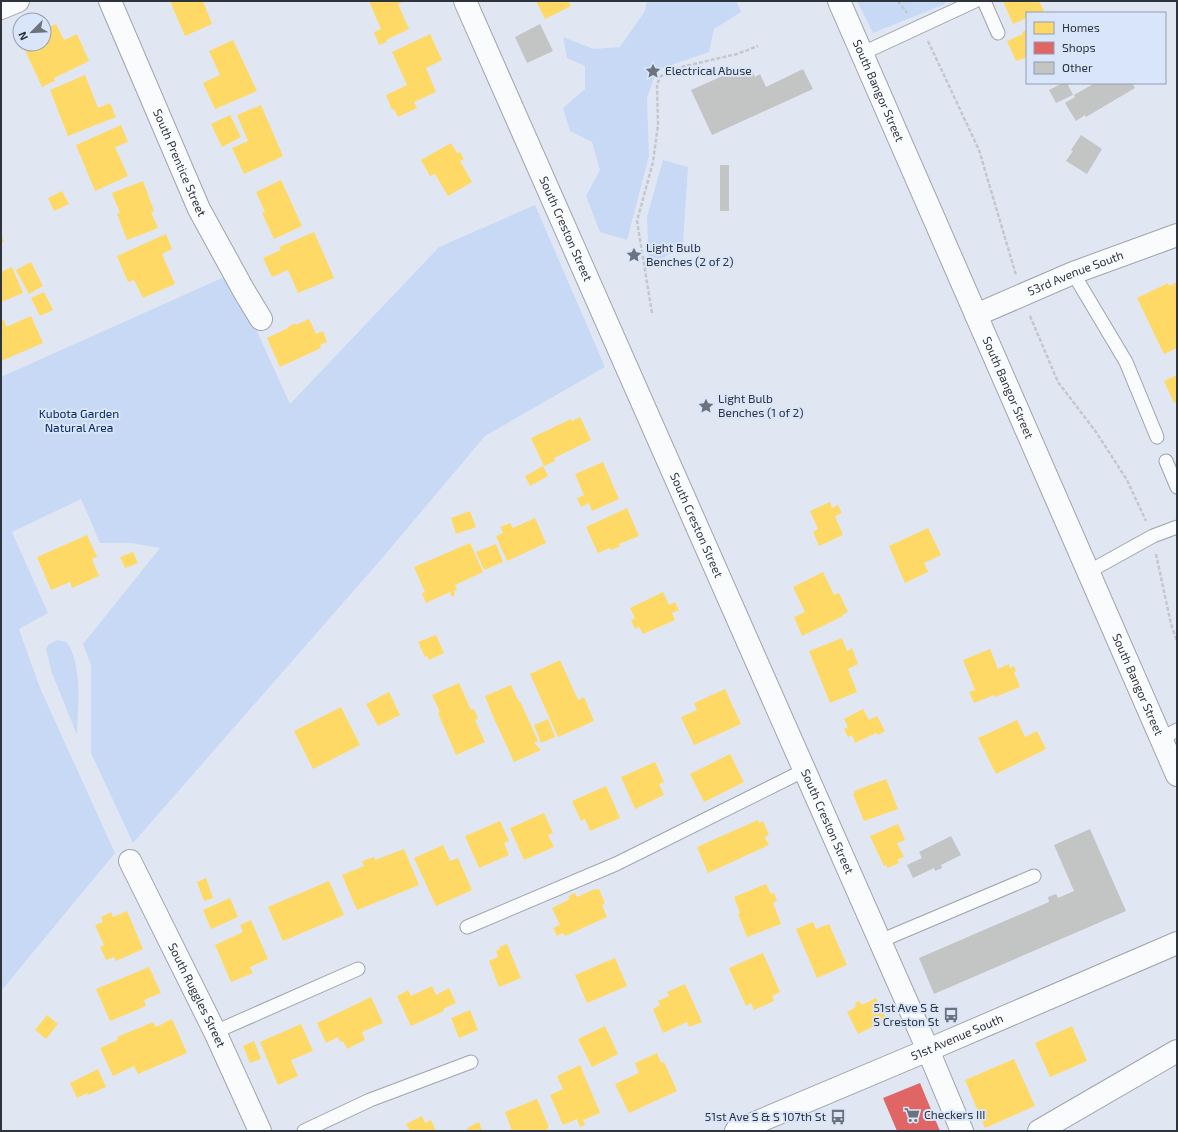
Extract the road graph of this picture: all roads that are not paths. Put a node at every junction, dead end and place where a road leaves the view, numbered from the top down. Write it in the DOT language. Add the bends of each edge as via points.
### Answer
graph roads {
  1 [pos="18,1"];
  2 [pos="110,1"];
  3 [pos="465,1"];
  4 [pos="840,1"];
  5 [pos="975,1"];
  6 [pos="984,1"];
  7 [pos="1,8"];
  8 [pos="998,33"];
  9 [pos="862,53"];
  10 [pos="1177,235"];
  11 [pos="1073,273"];
  12 [pos="976,315"];
  13 [pos="261,319"];
  14 [pos="1157,437"];
  15 [pos="1166,461"];
  16 [pos="1177,488"];
  17 [pos="1177,527"];
  18 [pos="1088,572"];
  19 [pos="1169,734"];
  20 [pos="805,770"];
  21 [pos="1177,775"];
  22 [pos="130,861"];
  23 [pos="1034,876"];
  24 [pos="467,928"];
  25 [pos="880,941"];
  26 [pos="1177,942"];
  27 [pos="358,969"];
  28 [pos="215,1032"];
  29 [pos="928,1050"];
  30 [pos="1177,1051"];
  31 [pos="471,1062"];
  32 [pos="260,1131"];
  33 [pos="304,1131"];
  34 [pos="736,1131"];
  35 [pos="962,1131"];
  36 [pos="1038,1131"];
  1 -- 7 [label="street"];
  2 -- 13 [label="street, South Prentice Street" via="199,209"];
  3 -- 20 [label="street, South Creston Street"];
  4 -- 9 [label="street, South Bangor Street"];
  5 -- 9 [label="lane"];
  6 -- 8 [label="lane"];
  9 -- 12 [label="street, South Bangor Street"];
  10 -- 11 [label="street, 53rd Avenue South"];
  11 -- 12 [label="street, 53rd Avenue South"];
  11 -- 14 [label="lane" via="1126,362"];
  12 -- 18 [label="street, South Bangor Street"];
  15 -- 16 [label="lane"];
  17 -- 18 [label="lane" via="1153,536"];
  18 -- 19 [label="street, South Bangor Street"];
  19 -- 21 [label="street, South Bangor Street"];
  20 -- 24 [label="lane" via="616,864"];
  20 -- 25 [label="street, South Creston Street"];
  22 -- 28 [label="street, South Ruggles Street"];
  23 -- 25 [label="lane"];
  25 -- 29 [label="street, South Creston Street"];
  26 -- 29 [label="street, 51st Avenue South"];
  27 -- 28 [label="lane"];
  28 -- 32 [label="street, South Ruggles Street"];
  29 -- 34 [label="street, 51st Avenue South"];
  29 -- 35 [label="street, South Creston Street"];
  30 -- 36 [label="street"];
  31 -- 33 [label="lane" via="370,1100"];
}
